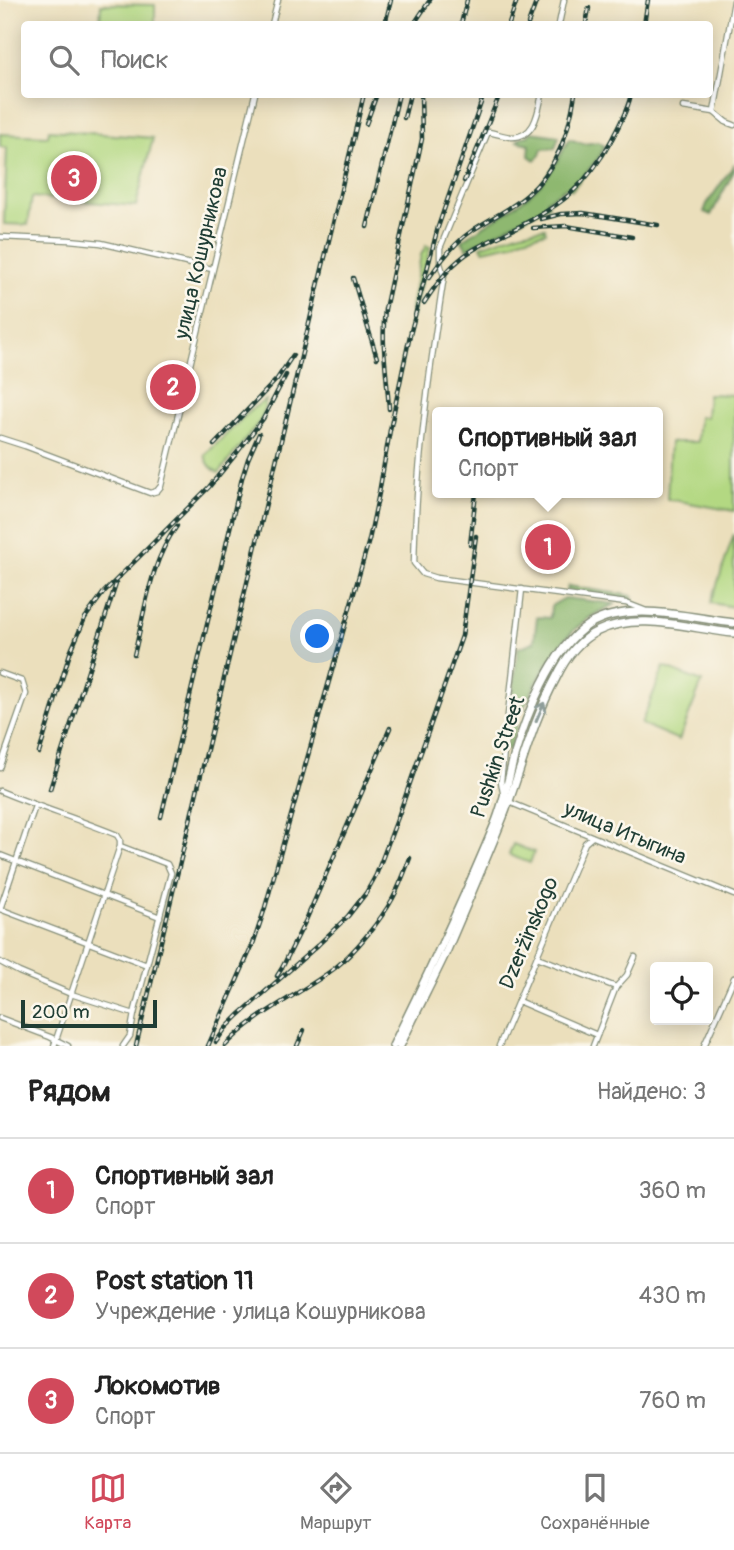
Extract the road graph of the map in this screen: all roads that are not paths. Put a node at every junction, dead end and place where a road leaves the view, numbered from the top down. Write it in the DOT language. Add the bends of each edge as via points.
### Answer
graph roads {
  1 [pos="278,0"];
  2 [pos="564,0"];
  3 [pos="734,1"];
  4 [pos="273,21"];
  5 [pos="560,21"];
  6 [pos="254,98"];
  7 [pos="541,98"];
  8 [pos="683,107"];
  9 [pos="714,112"];
  10 [pos="734,125"];
  11 [pos="0,237"];
  12 [pos="212,269"];
  13 [pos="0,438"];
  14 [pos="522,589"];
  15 [pos="648,612"];
  16 [pos="734,623"];
  17 [pos="734,633"];
  18 [pos="0,673"];
  19 [pos="0,768"];
  20 [pos="0,791"];
  21 [pos="507,800"];
  22 [pos="35,806"];
  23 [pos="593,836"];
  24 [pos="120,846"];
  25 [pos="0,855"];
  26 [pos="17,860"];
  27 [pos="104,895"];
  28 [pos="734,895"];
  29 [pos="0,909"];
  30 [pos="160,917"];
  31 [pos="88,943"];
  32 [pos="537,957"];
  33 [pos="635,957"];
  34 [pos="0,962"];
  35 [pos="147,965"];
  36 [pos="734,978"];
  37 [pos="616,987"];
  38 [pos="71,994"];
  39 [pos="518,1001"];
  40 [pos="134,1014"];
  41 [pos="0,1018"];
  42 [pos="598,1035"];
  43 [pos="55,1043"];
  44 [pos="68,1046"];
  45 [pos="123,1046"];
  46 [pos="393,1046"];
  47 [pos="400,1046"];
  48 [pos="499,1046"];
  49 [pos="593,1046"];
  50 [pos="704,1046"];
  1 -- 4 [label="street"];
  2 -- 5 [label="street"];
  3 -- 9 [label="street"];
  6 -- 12 [label="street, улица Кошурникова"];
  7 -- 14 [label="street" via="537,118 522,136 488,132 440,248 444,276 424,414 415,519 414,564 423,574"];
  8 -- 9 [label="street"];
  9 -- 10 [label="street"];
  11 -- 12 [label="street" via="101,243"];
  12 -- 13 [label="street, улица Кошурникова" via="165,474 157,491 150,493"];
  14 -- 15 [label="street" via="626,603"];
  14 -- 21 [label="street" via="503,756"];
  15 -- 16 [label="main road, Pushkin Street"];
  15 -- 21 [label="main road, Pushkin Street" via="609,616 569,642 536,700 514,757"];
  21 -- 17 [label="main road, Pushkin Street, one-way" via="554,680 578,645 594,632 642,621"];
  18 -- 19 [label="street" via="22,681 26,694"];
  20 -- 22 [label="street"];
  21 -- 23 [label="street, улица Итыгина"];
  21 -- 46 [label="main road, Pushkin Street"];
  21 -- 47 [label="main road, Pushkin Street" via="447,950"];
  22 -- 24 [label="street" via="117,835"];
  22 -- 26 [label="street"];
  23 -- 28 [label="street, улица Итыгина"];
  23 -- 32 [label="street, Dzeržinskogo" via="584,843"];
  24 -- 27 [label="street"];
  24 -- 30 [label="street" via="167,864 171,873"];
  25 -- 26 [label="street"];
  26 -- 27 [label="street"];
  26 -- 29 [label="street"];
  27 -- 30 [label="street"];
  27 -- 31 [label="street"];
  29 -- 31 [label="street"];
  30 -- 35 [label="street"];
  31 -- 35 [label="street"];
  31 -- 38 [label="street"];
  32 -- 37 [label="street"];
  32 -- 39 [label="street, Dzeržinskogo"];
  33 -- 37 [label="street"];
  34 -- 38 [label="street"];
  35 -- 40 [label="street"];
  36 -- 50 [label="street"];
  37 -- 42 [label="street"];
  38 -- 40 [label="street"];
  38 -- 43 [label="street"];
  39 -- 42 [label="street"];
  39 -- 48 [label="street, Dzeržinskogo"];
  40 -- 45 [label="street"];
  41 -- 43 [label="street"];
  42 -- 49 [label="street"];
  43 -- 44 [label="street"];
}
